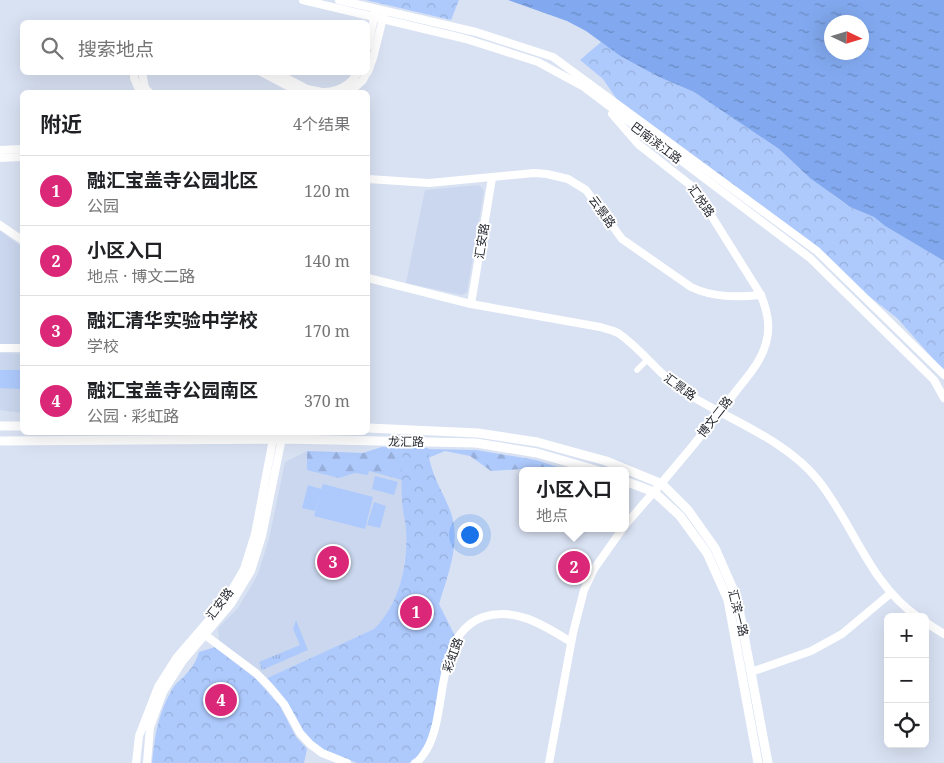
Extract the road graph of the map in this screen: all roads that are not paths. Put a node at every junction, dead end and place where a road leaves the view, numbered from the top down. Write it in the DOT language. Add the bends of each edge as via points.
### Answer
graph roads {
  1 [pos="303,0"];
  2 [pos="339,0"];
  3 [pos="375,12"];
  4 [pos="384,15"];
  5 [pos="370,36"];
  6 [pos="370,65"];
  7 [pos="134,75"];
  8 [pos="143,75"];
  9 [pos="267,75"];
  10 [pos="281,75"];
  11 [pos="356,75"];
  12 [pos="366,75"];
  13 [pos="139,90"];
  14 [pos="147,90"];
  15 [pos="295,90"];
  16 [pos="312,90"];
  17 [pos="339,90"];
  18 [pos="352,90"];
  19 [pos="602,102"];
  20 [pos="20,149"];
  21 [pos="0,150"];
  22 [pos="20,157"];
  23 [pos="0,158"];
  24 [pos="492,178"];
  25 [pos="370,179"];
  26 [pos="0,225"];
  27 [pos="20,239"];
  28 [pos="370,279"];
  29 [pos="761,295"];
  30 [pos="471,304"];
  31 [pos="0,348"];
  32 [pos="20,348"];
  33 [pos="647,360"];
  34 [pos="637,370"];
  35 [pos="944,375"];
  36 [pos="944,398"];
  37 [pos="720,412"];
  38 [pos="0,426"];
  39 [pos="20,426"];
  40 [pos="370,428"];
  41 [pos="279,436"];
  42 [pos="0,441"];
  43 [pos="585,467"];
  44 [pos="621,467"];
  45 [pos="629,470"];
  46 [pos="629,483"];
  47 [pos="662,484"];
  48 [pos="654,492"];
  49 [pos="629,520"];
  50 [pos="620,532"];
  51 [pos="891,593"];
  52 [pos="912,613"];
  53 [pos="929,625"];
  54 [pos="202,633"];
  55 [pos="944,634"];
  56 [pos="571,642"];
  57 [pos="751,672"];
  58 [pos="136,763"];
  59 [pos="147,763"];
  60 [pos="347,763"];
  61 [pos="415,763"];
  62 [pos="548,763"];
  63 [pos="758,763"];
  64 [pos="768,763"];
  1 -- 3 [label="street, 巴南滨江路"];
  2 -- 3 [label="street, 巴南滨江路"];
  3 -- 4 [label="street, 巴南滨江路"];
  3 -- 5 [label="street"];
  4 -- 6 [label="street"];
  4 -- 19 [label="street, 巴南滨江路" via="538,62"];
  4 -- 35 [label="street, 巴南滨江路" via="476,32 553,57 818,251"];
  7 -- 13 [label="street"];
  8 -- 14 [label="street"];
  9 -- 15 [label="street"];
  10 -- 16 [label="street"];
  11 -- 17 [label="street" via="352,82"];
  12 -- 18 [label="street"];
  19 -- 29 [label="street, 汇悦路" via="638,144 694,188"];
  19 -- 36 [label="street, 巴南滨江路" via="810,258 934,380"];
  20 -- 21 [label="street"];
  22 -- 23 [label="street"];
  24 -- 25 [label="street, 云景路" via="429,183"];
  24 -- 29 [label="street, 云景路" via="534,173 568,179 586,190 622,239 691,287 722,296"];
  24 -- 30 [label="street, 汇安路"];
  26 -- 27 [label="street"];
  28 -- 30 [label="street, 汇景路"];
  29 -- 37 [label="street, 博文二路" via="769,329 766,344 760,360"];
  30 -- 33 [label="street, 汇景路" via="617,332"];
  31 -- 32 [label="street"];
  33 -- 34 [label="street"];
  33 -- 37 [label="street, 汇景路" via="682,390"];
  37 -- 47 [label="street, 博文二路"];
  37 -- 51 [label="street, 汇景路" via="789,452 817,479 836,505 872,569"];
  38 -- 39 [label="main road"];
  40 -- 44 [label="main road, 龙汇路" via="478,433 537,442"];
  41 -- 42 [label="main road, 龙汇路"];
  41 -- 43 [label="main road, 龙汇路" via="476,443 537,453"];
  41 -- 54 [label="street, 汇安路" via="244,569"];
  45 -- 47 [label="main road, 龙汇路"];
  46 -- 48 [label="main road"];
  47 -- 48 [label="street, 博文二路"];
  47 -- 57 [label="main road, 汇滨一路" via="688,510 715,548 737,598"];
  48 -- 49 [label="street, 博文二路"];
  48 -- 63 [label="main road, 汇滨一路" via="680,516 707,552 728,600"];
  50 -- 56 [label="street" via="594,569 584,590"];
  51 -- 52 [label="street, 汇景路"];
  51 -- 57 [label="street" via="842,634 811,651"];
  53 -- 55 [label="street"];
  54 -- 58 [label="street, 汇安路" via="177,657 158,687 139,736"];
  54 -- 59 [label="street, 汇安路" via="163,692 150,728"];
  54 -- 60 [label="street" via="269,686 310,744 322,753"];
  56 -- 61 [label="street, 彩虹路" via="545,626 507,614 489,615 462,630 447,664 431,742"];
  56 -- 62 [label="street"];
  57 -- 64 [label="main road, 汇滨一路"];
}
